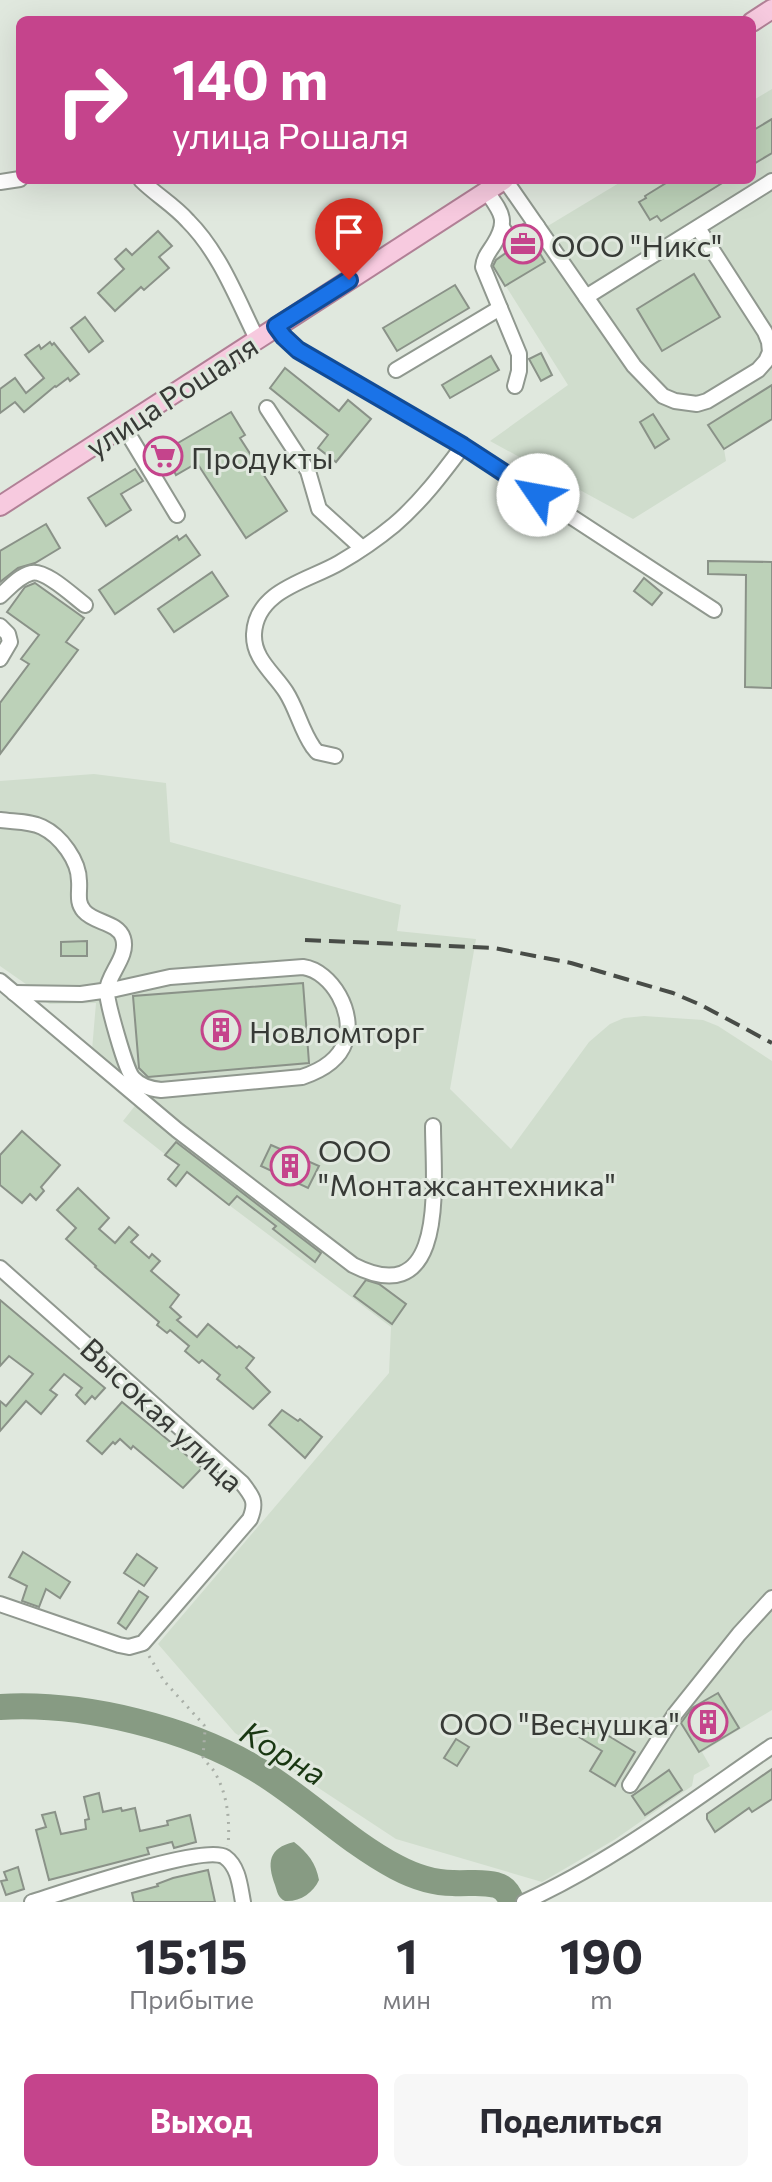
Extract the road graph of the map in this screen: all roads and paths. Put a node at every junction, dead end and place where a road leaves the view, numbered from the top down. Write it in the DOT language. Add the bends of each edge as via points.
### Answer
graph roads {
  1 [pos="772,181"];
  2 [pos="146,184"];
  3 [pos="499,184"];
  4 [pos="508,184"];
  5 [pos="487,192"];
  6 [pos="537,226"];
  7 [pos="698,228"];
  8 [pos="506,234"];
  9 [pos="586,297"];
  10 [pos="500,308"];
  11 [pos="276,326"];
  12 [pos="257,339"];
  13 [pos="396,370"];
  14 [pos="515,386"];
  15 [pos="267,408"];
  16 [pos="124,427"];
  17 [pos="463,446"];
  18 [pos="0,506"];
  19 [pos="177,515"];
  20 [pos="362,548"];
  21 [pos="0,596"];
  22 [pos="85,605"];
  23 [pos="714,610"];
  24 [pos="0,626"];
  25 [pos="0,659"];
  26 [pos="335,756"];
  27 [pos="0,820"];
  28 [pos="0,981"];
  29 [pos="106,991"];
  30 [pos="14,993"];
  31 [pos="433,1126"];
  32 [pos="0,1268"];
  33 [pos="772,1598"];
  34 [pos="0,1604"];
  35 [pos="143,1643"];
  36 [pos="772,1746"];
  37 [pos="630,1785"];
  38 [pos="225,1857"];
  39 [pos="32,1902"];
  40 [pos="243,1902"];
  41 [pos="524,1902"];
  1 -- 7 [label="street"];
  2 -- 12 [label="street" via="199,233"];
  3 -- 5 [label="main road, улица Рошаля"];
  4 -- 6 [label="street"];
  5 -- 8 [label="street"];
  5 -- 11 [label="main road, улица Рошаля"];
  6 -- 8 [label="street"];
  6 -- 9 [label="street"];
  7 -- 9 [label="street"];
  7 -- 9 [label="street" via="769,342 770,352 758,370 697,404 663,396"];
  8 -- 10 [label="street" via="485,255 483,267"];
  10 -- 13 [label="street"];
  10 -- 14 [label="street" via="519,354"];
  11 -- 12 [label="main road, улица Рошаля"];
  11 -- 17 [label="street" via="298,350"];
  12 -- 16 [label="main road, улица Рошаля"];
  15 -- 20 [label="street" via="308,471 319,509"];
  16 -- 18 [label="main road, улица Рошаля"];
  16 -- 19 [label="street"];
  17 -- 20 [label="street" via="411,510"];
  17 -- 23 [label="street"];
  20 -- 26 [label="street" via="280,592 265,605 255,626 259,657 286,692 309,742 317,752"];
  21 -- 22 [label="street" via="36,572"];
  24 -- 25 [label="street" via="10,642"];
  27 -- 29 [label="street" via="32,824 56,837 73,858 84,911 122,935 122,953"];
  28 -- 30 [label="street"];
  29 -- 29 [label="street" via="170,977 303,967 322,975 337,993 347,1036 332,1060 302,1077 161,1090 134,1080 127,1068"];
  29 -- 30 [label="street"];
  30 -- 31 [label="street" via="177,1130 353,1265 379,1276 400,1275 424,1249 433,1205"];
  32 -- 35 [label="street, Высокая улица" via="253,1498 250,1519"];
  33 -- 37 [label="street" via="675,1714"];
  34 -- 35 [label="street" via="119,1645"];
  35 -- 38 [label="path" via="164,1681 204,1725 205,1762 218,1780 228,1814"];
  36 -- 41 [label="street" via="671,1816"];
  38 -- 39 [label="street" via="179,1860"];
  38 -- 40 [label="street" via="236,1870"];
}
